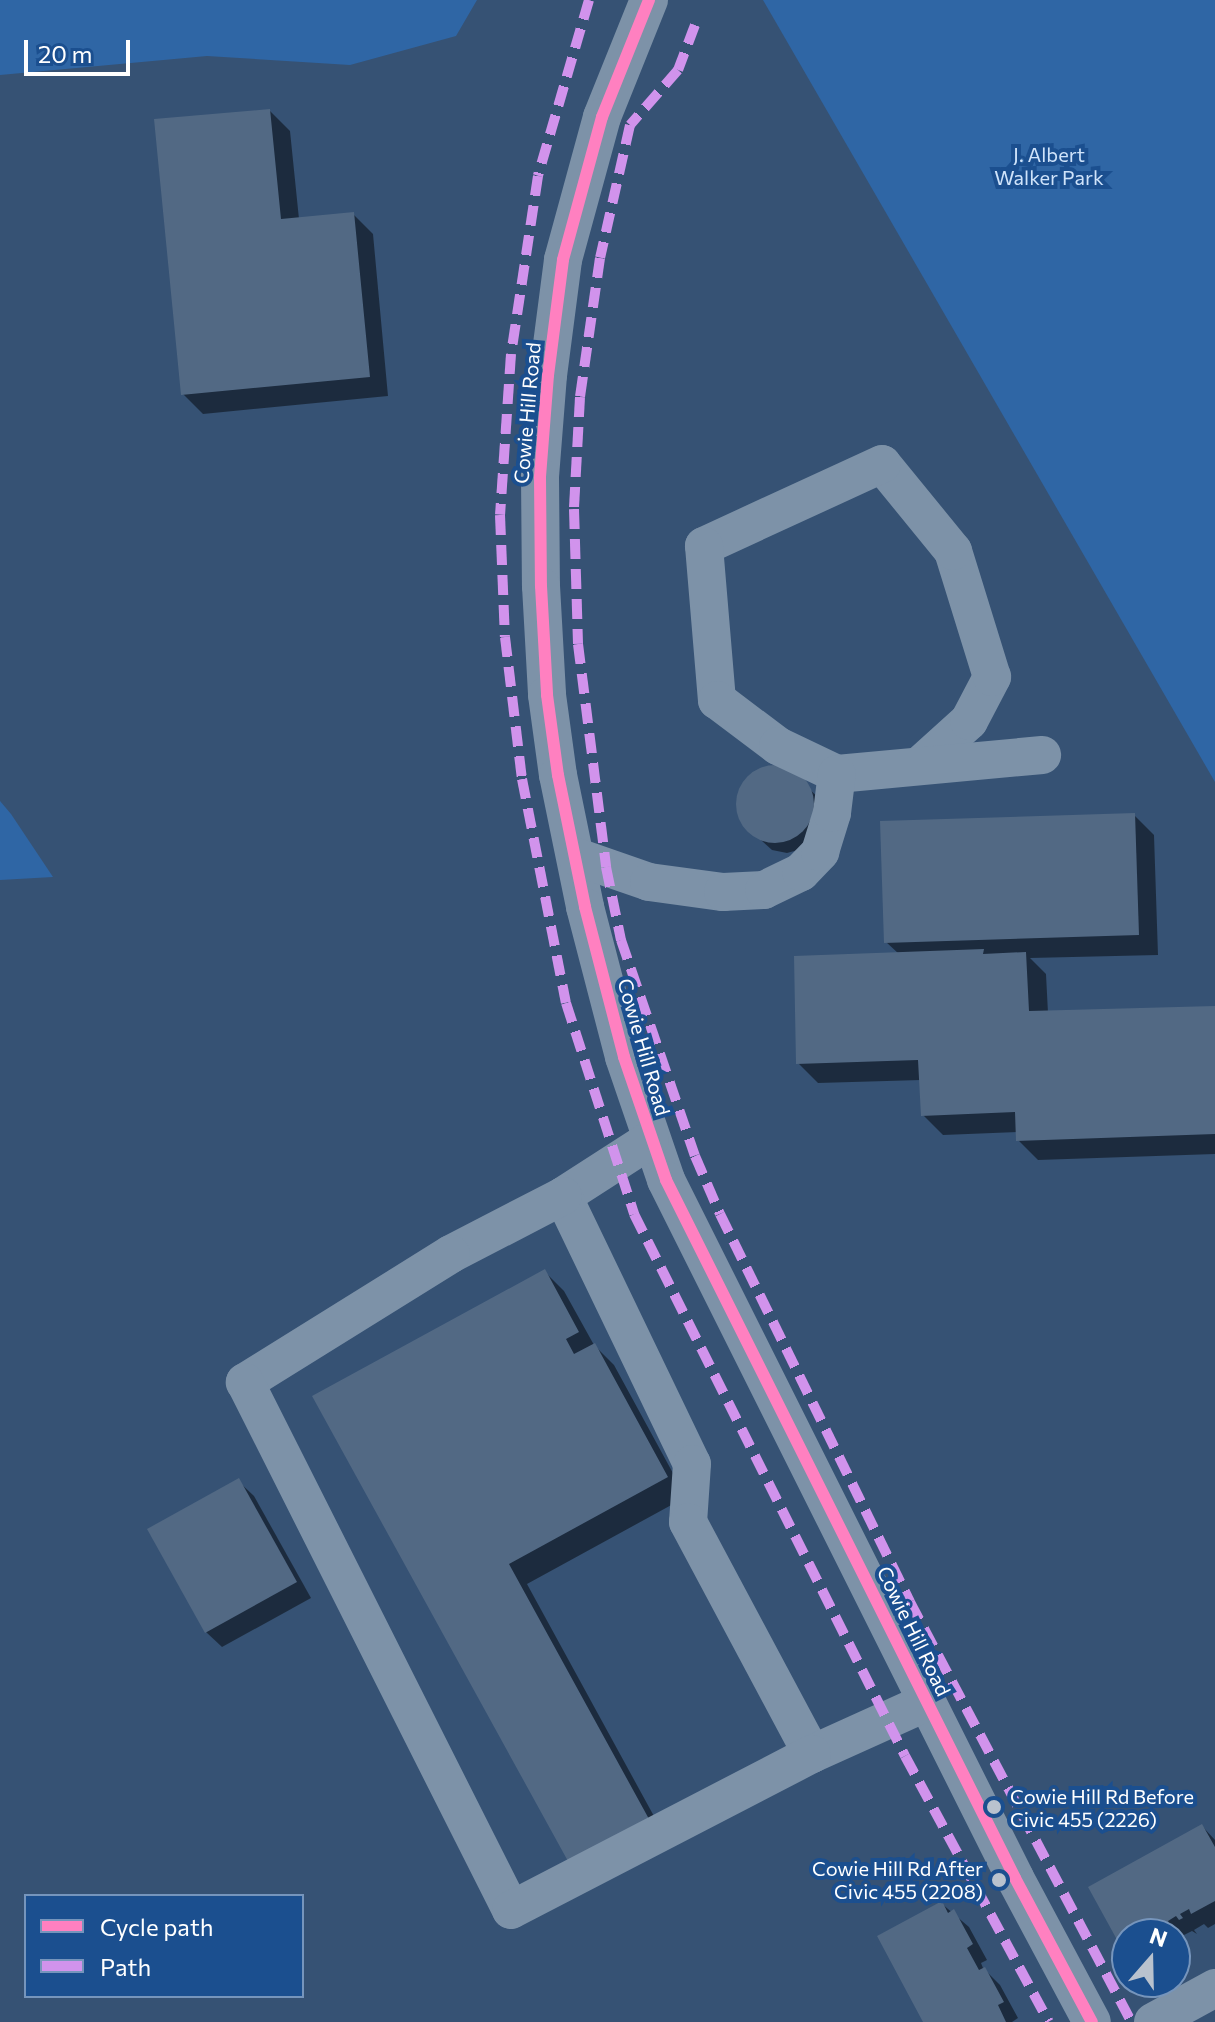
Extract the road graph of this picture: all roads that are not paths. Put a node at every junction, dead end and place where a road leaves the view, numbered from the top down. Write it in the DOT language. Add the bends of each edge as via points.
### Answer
graph roads {
  1 [pos="649,0"];
  2 [pos="1042,755"];
  3 [pos="919,766"];
  4 [pos="837,774"];
  5 [pos="577,857"];
  6 [pos="650,1140"];
  7 [pos="563,1196"];
  8 [pos="927,1702"];
  9 [pos="812,1754"];
  10 [pos="1215,1988"];
  11 [pos="1092,2022"];
  12 [pos="1153,2022"];
  1 -- 5 [label="street, Cowie Hill Road" via="602,117 563,260 548,375 540,477 547,695"];
  2 -- 3 [label="street"];
  3 -- 4 [label="street"];
  3 -- 4 [label="street" via="969,721 992,677 953,551 882,464 704,546 717,700 778,746"];
  4 -- 5 [label="street" via="820,852 801,872 764,890 723,892 649,882"];
  5 -- 6 [label="street, Cowie Hill Road" via="588,922"];
  6 -- 7 [label="street"];
  6 -- 8 [label="street, Cowie Hill Road"];
  7 -- 9 [label="street" via="692,1464 688,1522"];
  7 -- 9 [label="street" via="451,1254 245,1382 511,1910"];
  8 -- 9 [label="street"];
  8 -- 11 [label="street, Cowie Hill Road"];
  10 -- 12 [label="street"];
}
